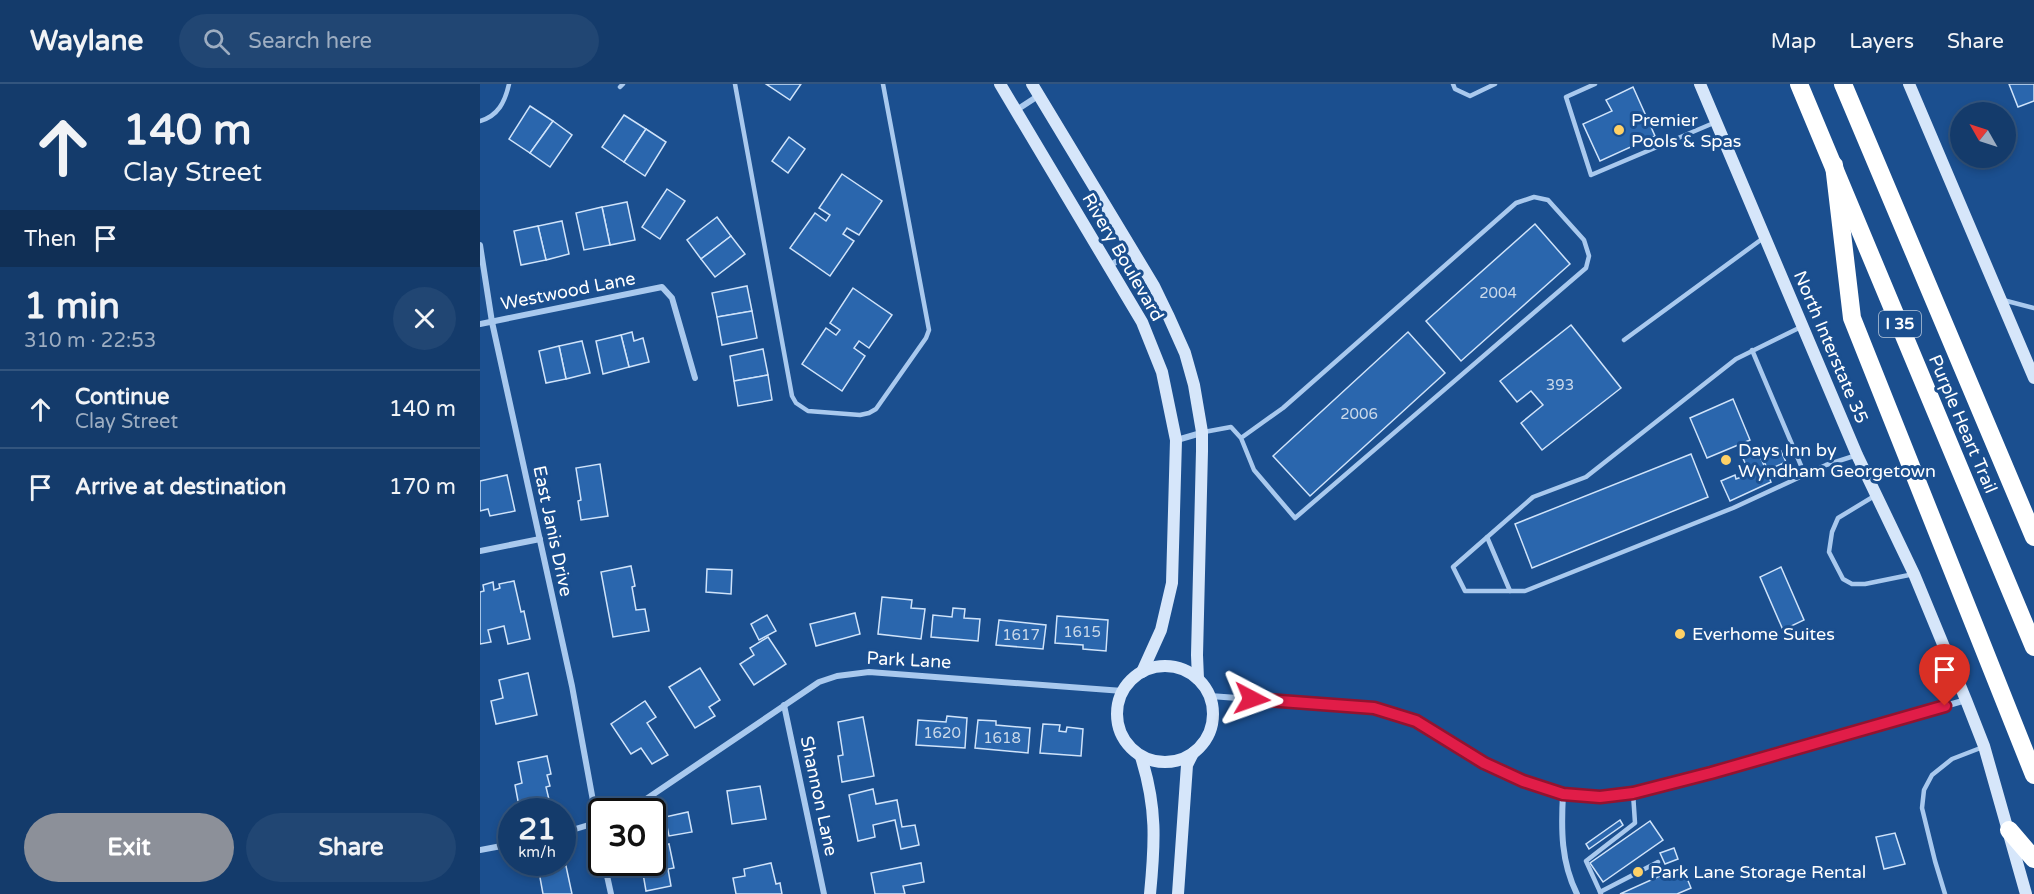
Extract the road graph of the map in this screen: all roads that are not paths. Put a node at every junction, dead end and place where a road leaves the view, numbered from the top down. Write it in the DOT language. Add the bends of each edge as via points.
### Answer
graph roads {
  1 [pos="509,84"];
  2 [pos="735,84"];
  3 [pos="883,84"];
  4 [pos="1000,84"];
  5 [pos="1032,84"];
  6 [pos="1453,84"];
  7 [pos="1495,84"];
  8 [pos="1595,84"];
  9 [pos="1700,84"];
  10 [pos="1799,84"];
  11 [pos="1843,84"];
  12 [pos="1909,84"];
  13 [pos="1038,96"];
  14 [pos="1015,111"];
  15 [pos="480,121"];
  16 [pos="1716,122"];
  17 [pos="1834,165"];
  18 [pos="1765,237"];
  19 [pos="480,245"];
  20 [pos="1132,251"];
  21 [pos="1108,267"];
  22 [pos="2001,299"];
  23 [pos="2034,308"];
  24 [pos="492,322"];
  25 [pos="480,324"];
  26 [pos="1803,326"];
  27 [pos="1624,340"];
  28 [pos="1752,350"];
  29 [pos="695,378"];
  30 [pos="2034,378"];
  31 [pos="1202,432"];
  32 [pos="1241,438"];
  33 [pos="1176,440"];
  34 [pos="1857,455"];
  35 [pos="1805,475"];
  36 [pos="1877,495"];
  37 [pos="1487,537"];
  38 [pos="2034,537"];
  39 [pos="540,539"];
  40 [pos="480,551"];
  41 [pos="1914,574"];
  42 [pos="1510,591"];
  43 [pos="2034,647"];
  44 [pos="1142,672"];
  45 [pos="1198,679"];
  46 [pos="1123,691"];
  47 [pos="1210,696"];
  48 [pos="1966,700"];
  49 [pos="784,705"];
  50 [pos="1984,746"];
  51 [pos="1193,753"];
  52 [pos="1141,757"];
  53 [pos="2034,775"];
  54 [pos="1633,793"];
  55 [pos="1563,794"];
  56 [pos="594,798"];
  57 [pos="648,798"];
  58 [pos="2009,830"];
  59 [pos="498,847"];
  60 [pos="480,850"];
  61 [pos="2034,859"];
  62 [pos="1658,862"];
  63 [pos="607,876"];
  64 [pos="1601,893"];
  65 [pos="610,894"];
  66 [pos="824,894"];
  67 [pos="1150,894"];
  68 [pos="1178,894"];
  69 [pos="1577,894"];
  70 [pos="1946,894"];
  71 [pos="2026,894"];
  1 -- 15 [label="lane" via="505,99 492,118"];
  2 -- 3 [label="lane" via="792,396 808,411 860,415 876,409 928,330"];
  4 -- 14 [label="street, Rivery Boulevard"];
  5 -- 13 [label="street, Rivery Boulevard"];
  6 -- 7 [label="lane" via="1470,96"];
  8 -- 16 [label="lane" via="1566,97 1591,175"];
  9 -- 16 [label="street, North Interstate 35"];
  10 -- 17 [label="highway, Purple Heart Trail / I 35"];
  11 -- 38 [label="highway, Purple Heart Trail / I 35"];
  12 -- 22 [label="street"];
  13 -- 14 [label="street"];
  13 -- 20 [label="street, Rivery Boulevard"];
  14 -- 21 [label="street, Rivery Boulevard"];
  16 -- 18 [label="street, North Interstate 35"];
  17 -- 43 [label="highway, Purple Heart Trail / I 35"];
  17 -- 53 [label="highway" via="1852,318"];
  18 -- 26 [label="street, North Interstate 35"];
  18 -- 27 [label="lane"];
  19 -- 24 [label="street, East Janis Drive"];
  20 -- 21 [label="street"];
  20 -- 31 [label="street, Rivery Boulevard" via="1154,286 1185,353"];
  21 -- 33 [label="street, Rivery Boulevard" via="1142,322 1154,352"];
  22 -- 23 [label="lane"];
  22 -- 30 [label="street"];
  24 -- 25 [label="street, Westwood Lane"];
  24 -- 29 [label="street, Westwood Lane" via="662,287 672,298"];
  24 -- 39 [label="street, East Janis Drive"];
  26 -- 28 [label="lane"];
  26 -- 34 [label="street, North Interstate 35"];
  28 -- 35 [label="lane"];
  28 -- 37 [label="lane" via="1586,477 1533,497"];
  31 -- 32 [label="lane" via="1231,427"];
  31 -- 33 [label="street"];
  31 -- 45 [label="street, Rivery Boulevard"];
  32 -- 32 [label="lane" via="1283,408 1516,204 1534,197 1548,200 1584,240 1589,256 1586,268 1295,518 1254,470"];
  33 -- 44 [label="street, Rivery Boulevard" via="1172,583 1161,630"];
  34 -- 35 [label="lane"];
  34 -- 36 [label="street, North Interstate 35"];
  35 -- 42 [label="lane" via="1525,591"];
  36 -- 41 [label="street, North Interstate 35"];
  36 -- 41 [label="lane" via="1838,518 1830,552 1843,579 1852,584"];
  37 -- 42 [label="lane"];
  37 -- 42 [label="lane" via="1453,567 1465,591"];
  39 -- 40 [label="street"];
  39 -- 56 [label="street, East Janis Drive"];
  41 -- 48 [label="street, North Interstate 35"];
  44 -- 45 [label="street" via="1176,667"];
  44 -- 46 [label="street"];
  45 -- 47 [label="street"];
  46 -- 49 [label="street, Park Lane" via="868,672 819,682"];
  46 -- 52 [label="street" via="1118,708 1120,729 1125,741"];
  47 -- 51 [label="street" via="1213,719 1203,744"];
  47 -- 55 [label="street" via="1374,708 1416,721 1484,763"];
  48 -- 50 [label="street, North Interstate 35"];
  48 -- 54 [label="street"];
  49 -- 57 [label="street, Park Lane"];
  49 -- 66 [label="street, Shannon Lane"];
  50 -- 58 [label="street, North Interstate 35"];
  50 -- 70 [label="lane" via="1952,759 1932,775 1924,790 1922,808"];
  51 -- 52 [label="street" via="1165,762"];
  51 -- 68 [label="street" via="1187,765"];
  52 -- 67 [label="street" via="1153,805"];
  54 -- 55 [label="street" via="1600,797"];
  54 -- 64 [label="lane" via="1635,823 1586,861"];
  55 -- 69 [label="street" via="1563,856"];
  58 -- 61 [label="highway"];
  58 -- 71 [label="street, North Interstate 35"];
  59 -- 60 [label="street"];
  62 -- 64 [label="lane"];
  63 -- 65 [label="street"];
}
